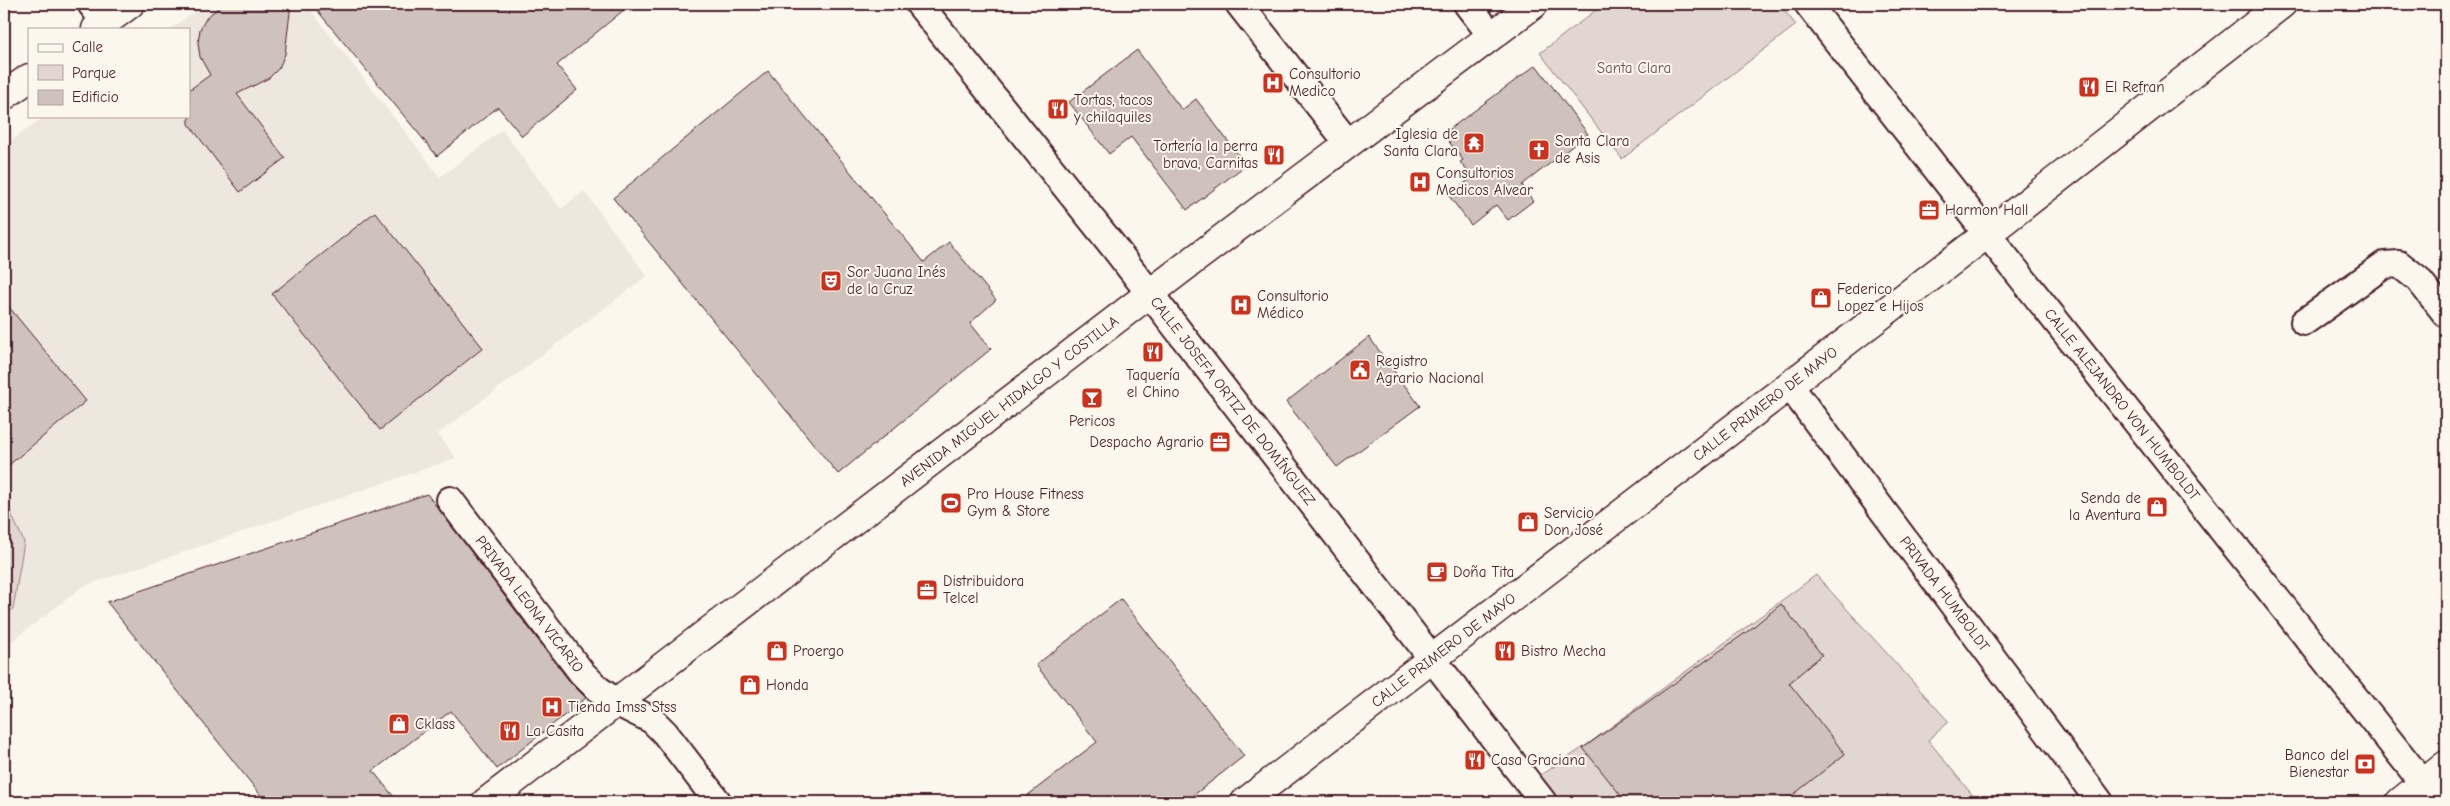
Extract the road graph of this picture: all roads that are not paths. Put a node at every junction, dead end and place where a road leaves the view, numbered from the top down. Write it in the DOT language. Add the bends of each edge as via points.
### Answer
graph roads {
  1 [pos="130,4"];
  2 [pos="919,4"];
  3 [pos="1239,4"];
  4 [pos="1467,4"];
  5 [pos="1534,4"];
  6 [pos="1808,4"];
  7 [pos="2282,4"];
  8 [pos="97,18"];
  9 [pos="1491,36"];
  10 [pos="28,79"];
  11 [pos="4,96"];
  12 [pos="1348,143"];
  13 [pos="1987,234"];
  14 [pos="1150,293"];
  15 [pos="2446,314"];
  16 [pos="2304,322"];
  17 [pos="1790,386"];
  18 [pos="450,500"];
  19 [pos="1432,659"];
  20 [pos="616,702"];
  21 [pos="2446,765"];
  22 [pos="2430,793"];
  23 [pos="486,802"];
  24 [pos="718,802"];
  25 [pos="1245,802"];
  26 [pos="1543,802"];
  27 [pos="2100,802"];
  28 [pos="2400,802"];
  1 -- 8 [label="main road"];
  2 -- 14 [label="street, CALLE JOSEFA ORTIZ DE DOMÍNGUEZ"];
  3 -- 12 [label="street"];
  4 -- 9 [label="street"];
  5 -- 9 [label="main road, AVENIDA MIGUEL HIDALGO Y COSTILLA"];
  6 -- 13 [label="street, CALLE ALEJANDRO VON HUMBOLDT"];
  7 -- 13 [label="main road, CALLE PRIMERO DE MAYO"];
  9 -- 12 [label="main road, AVENIDA MIGUEL HIDALGO Y COSTILLA"];
  10 -- 11 [label="main road"];
  12 -- 14 [label="main road, AVENIDA MIGUEL HIDALGO Y COSTILLA"];
  13 -- 17 [label="main road, CALLE PRIMERO DE MAYO"];
  13 -- 22 [label="street, CALLE ALEJANDRO VON HUMBOLDT"];
  14 -- 19 [label="street, CALLE JOSEFA ORTIZ DE DOMÍNGUEZ"];
  14 -- 20 [label="main road, AVENIDA MIGUEL HIDALGO Y COSTILLA"];
  15 -- 16 [label="street" via="2418,279 2399,264 2384,265"];
  17 -- 19 [label="main road, CALLE PRIMERO DE MAYO"];
  17 -- 27 [label="street, PRIVADA HUMBOLDT"];
  18 -- 20 [label="street, PRIVADA LEONA VICARIO" via="582,673 598,690"];
  19 -- 25 [label="main road, CALLE PRIMERO DE MAYO"];
  19 -- 26 [label="street, CALLE JOSEFA ORTIZ DE DOMÍNGUEZ"];
  20 -- 23 [label="main road, AVENIDA MIGUEL HIDALGO Y COSTILLA"];
  20 -- 24 [label="street, PRIVADA LEONA VICARIO" via="652,720"];
  21 -- 22 [label="main road"];
  22 -- 28 [label="main road"];
}
